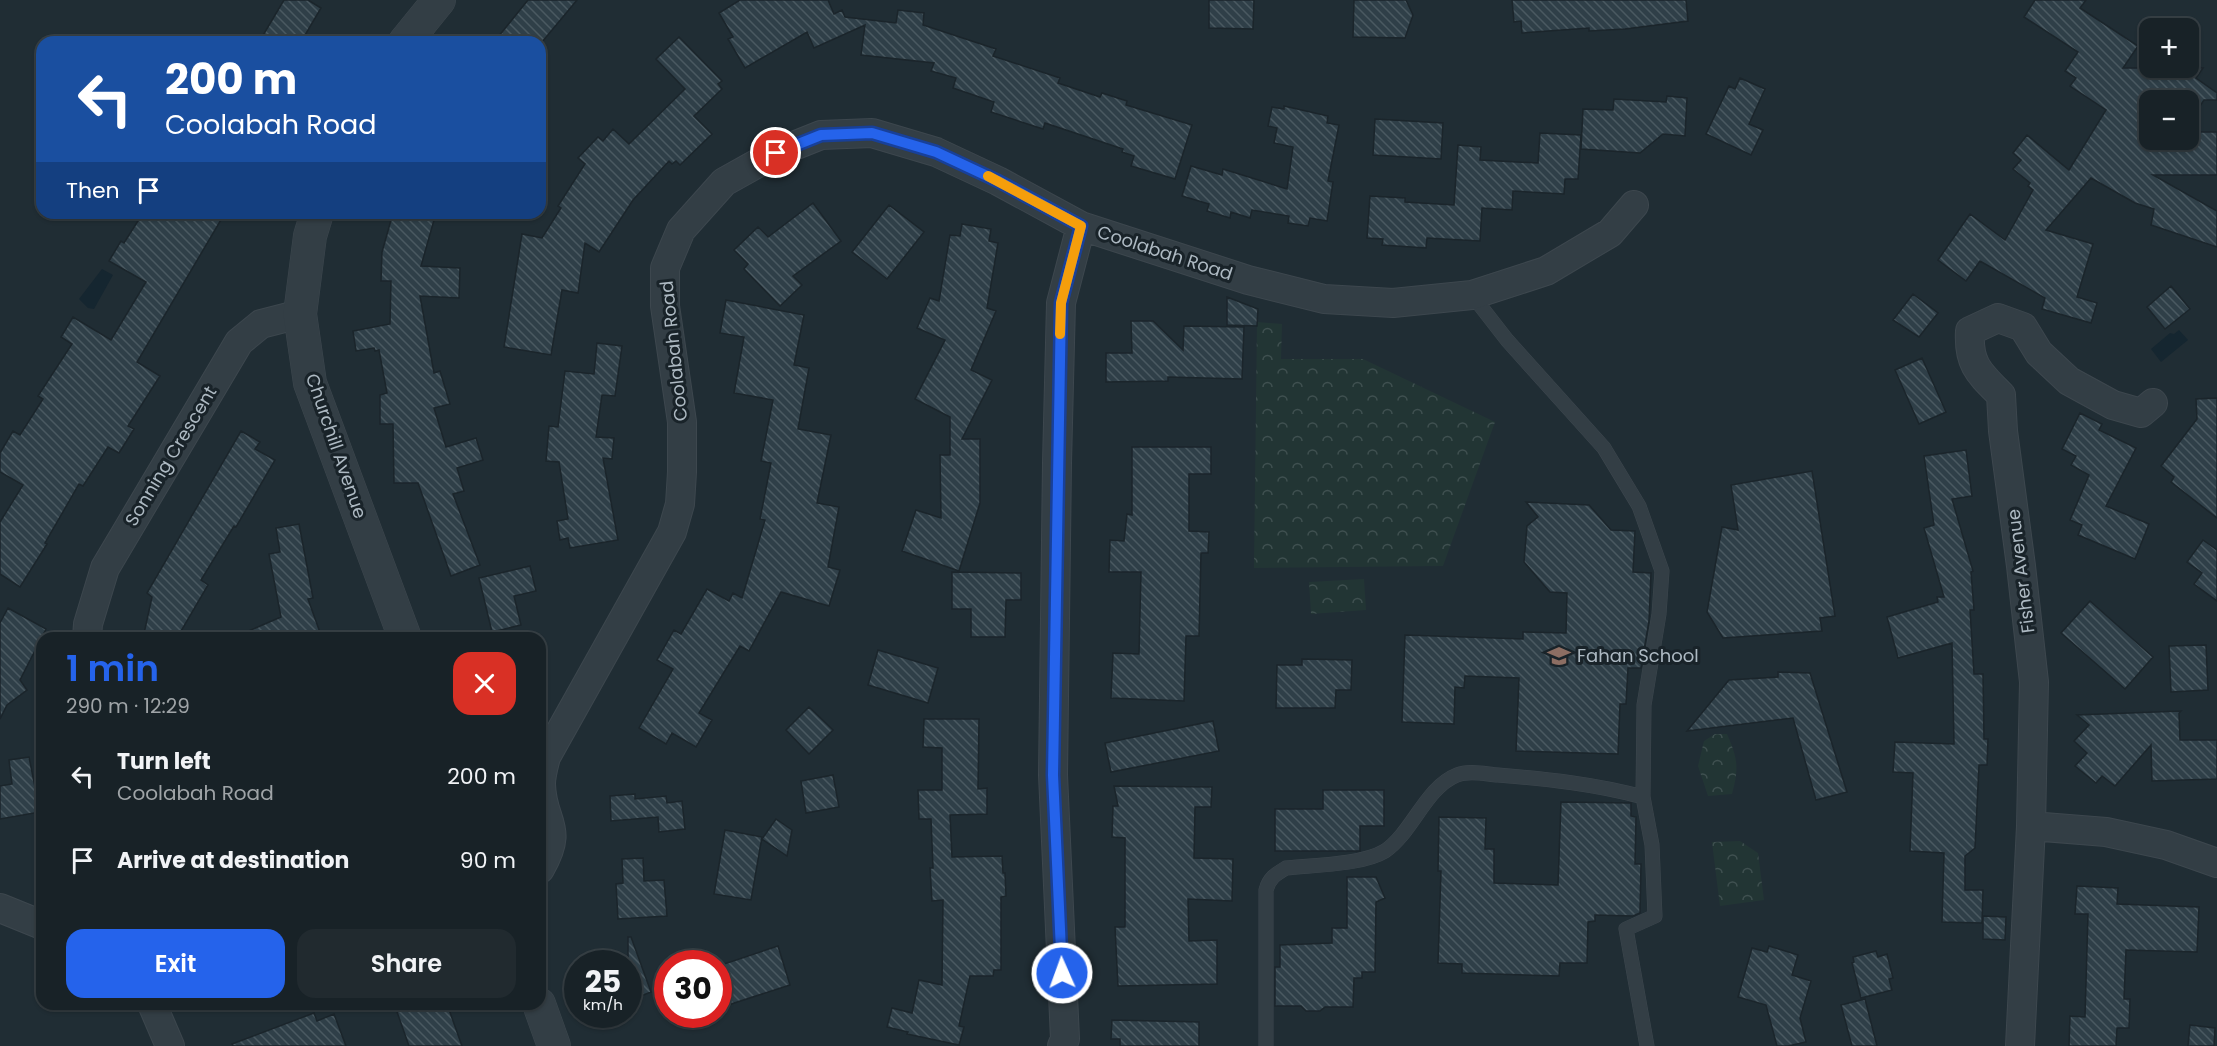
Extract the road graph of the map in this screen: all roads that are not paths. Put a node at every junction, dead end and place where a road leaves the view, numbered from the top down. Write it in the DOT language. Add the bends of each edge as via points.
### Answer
graph roads {
  1 [pos="439,0"];
  2 [pos="410,36"];
  3 [pos="1634,205"];
  4 [pos="315,219"];
  5 [pos="1081,226"];
  6 [pos="1472,296"];
  7 [pos="300,314"];
  8 [pos="2153,403"];
  9 [pos="87,632"];
  10 [pos="403,632"];
  11 [pos="546,757"];
  12 [pos="1642,797"];
  13 [pos="546,808"];
  14 [pos="2031,826"];
  15 [pos="546,859"];
  16 [pos="2217,863"];
  17 [pos="0,908"];
  18 [pos="36,923"];
  19 [pos="155,1010"];
  20 [pos="541,1010"];
  21 [pos="170,1046"];
  22 [pos="554,1046"];
  23 [pos="1062,1046"];
  24 [pos="1266,1046"];
  25 [pos="1647,1046"];
  26 [pos="2020,1046"];
  1 -- 2 [label="street"];
  3 -- 6 [label="street, Coolabah Road" via="1610,233 1546,271"];
  4 -- 7 [label="street, Churchill Avenue"];
  5 -- 6 [label="street, Coolabah Road" via="1248,280 1324,299 1394,303"];
  5 -- 11 [label="street, Coolabah Road" via="936,152 872,133 821,135 776,153 724,182 681,230 666,268 665,297 682,422 680,504 672,532"];
  5 -- 23 [label="street" via="1061,303 1057,463 1053,775 1065,1039"];
  6 -- 12 [label="lane" via="1604,448 1639,506 1662,571 1644,705"];
  7 -- 9 [label="street, Sonning Crescent" via="261,324 239,342 105,568"];
  7 -- 10 [label="street, Churchill Avenue" via="310,383"];
  8 -- 14 [label="street, Fisher Avenue" via="2141,413 2113,405 2069,381 2039,352 2024,327 1998,318 1970,331 1969,347 1977,370 2001,395 2034,682"];
  12 -- 24 [label="lane" via="1552,779 1465,773 1438,789 1386,850 1365,859 1286,868 1276,873 1266,890"];
  12 -- 25 [label="lane" via="1652,845 1655,916 1626,929"];
  13 -- 15 [label="street, Coolabah Road" via="554,831"];
  14 -- 16 [label="street" via="2106,832 2166,845"];
  14 -- 26 [label="street, Fisher Avenue"];
  17 -- 18 [label="street"];
  19 -- 21 [label="street"];
  20 -- 22 [label="street"];
}
